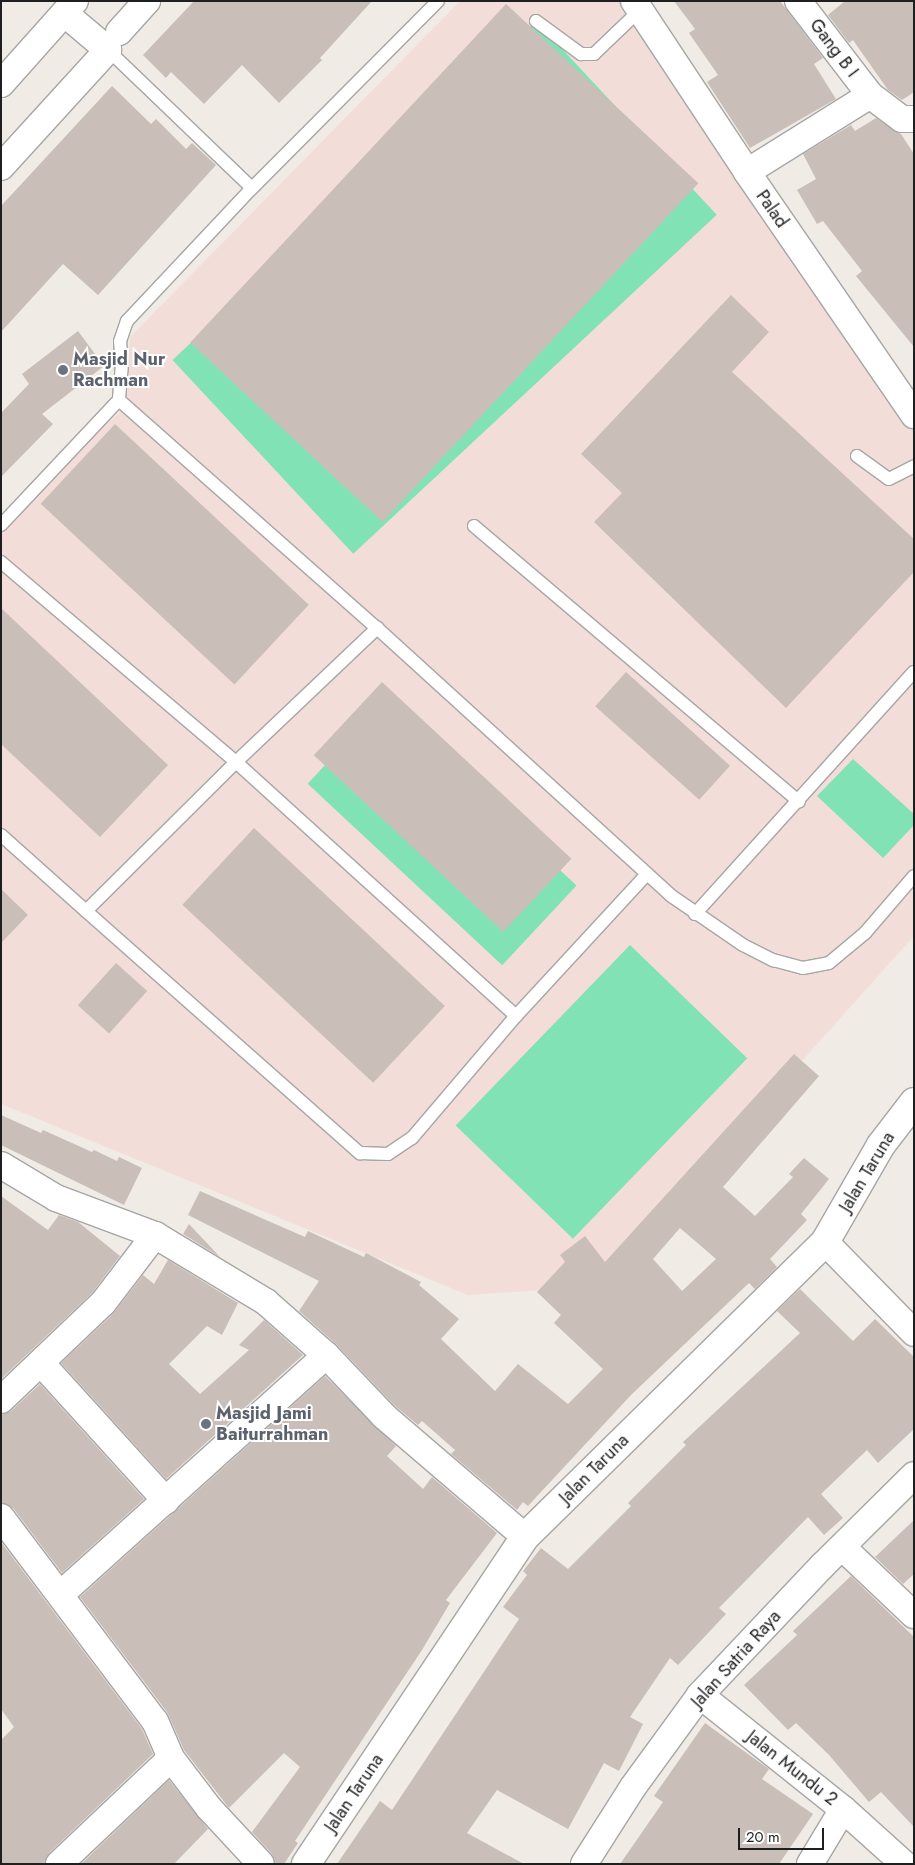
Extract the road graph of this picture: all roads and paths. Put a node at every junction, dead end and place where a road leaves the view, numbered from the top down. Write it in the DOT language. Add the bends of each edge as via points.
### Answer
graph roads {
  1 [pos="147,1"];
  2 [pos="438,1"];
  3 [pos="798,1"];
  4 [pos="637,6"];
  5 [pos="70,7"];
  6 [pos="536,21"];
  7 [pos="114,41"];
  8 [pos="1,84"];
  9 [pos="870,95"];
  10 [pos="914,119"];
  11 [pos="1,167"];
  12 [pos="747,172"];
  13 [pos="252,188"];
  14 [pos="119,400"];
  15 [pos="914,415"];
  16 [pos="857,456"];
  17 [pos="914,466"];
  18 [pos="1,525"];
  19 [pos="474,526"];
  20 [pos="1,562"];
  21 [pos="377,628"];
  22 [pos="914,672"];
  23 [pos="236,762"];
  24 [pos="799,802"];
  25 [pos="1,835"];
  26 [pos="647,874"];
  27 [pos="914,876"];
  28 [pos="86,911"];
  29 [pos="695,914"];
  30 [pos="516,1016"];
  31 [pos="914,1102"];
  32 [pos="1,1165"];
  33 [pos="155,1235"];
  34 [pos="825,1242"];
  35 [pos="914,1333"];
  36 [pos="326,1355"];
  37 [pos="41,1363"];
  38 [pos="1,1400"];
  39 [pos="914,1475"];
  40 [pos="166,1501"];
  41 [pos="1,1517"];
  42 [pos="526,1537"];
  43 [pos="842,1547"];
  44 [pos="61,1594"];
  45 [pos="914,1615"];
  46 [pos="700,1695"];
  47 [pos="171,1758"];
  48 [pos="844,1809"];
  49 [pos="59,1864"];
  50 [pos="261,1864"];
  51 [pos="306,1864"];
  52 [pos="584,1864"];
  53 [pos="810,1864"];
  54 [pos="904,1864"];
  1 -- 7 [label="street"];
  2 -- 13 [label="lane"];
  3 -- 9 [label="street, Gang B I"];
  4 -- 6 [label="lane" via="594,54 582,54"];
  4 -- 12 [label="street, Palad"];
  5 -- 7 [label="street"];
  5 -- 8 [label="street"];
  7 -- 11 [label="street"];
  7 -- 13 [label="lane"];
  9 -- 10 [label="street, Gang B I" via="902,119"];
  9 -- 12 [label="street"];
  12 -- 15 [label="street, Palad"];
  13 -- 14 [label="lane" via="128,321 120,341"];
  14 -- 18 [label="lane"];
  14 -- 21 [label="lane"];
  16 -- 17 [label="lane" via="889,479"];
  19 -- 24 [label="lane"];
  20 -- 23 [label="lane"];
  21 -- 23 [label="lane"];
  21 -- 26 [label="lane"];
  22 -- 24 [label="lane"];
  23 -- 28 [label="lane"];
  23 -- 30 [label="lane"];
  24 -- 29 [label="lane"];
  25 -- 28 [label="lane"];
  26 -- 29 [label="lane"];
  26 -- 30 [label="lane"];
  27 -- 29 [label="lane" via="865,933 829,963 803,968 773,960 743,945"];
  28 -- 30 [label="lane" via="360,1153 388,1154 412,1138"];
  31 -- 34 [label="street, Jalan Taruna" via="881,1145"];
  32 -- 33 [label="street" via="56,1198"];
  33 -- 36 [label="street" via="266,1302"];
  33 -- 37 [label="street" via="102,1303"];
  34 -- 35 [label="street"];
  34 -- 42 [label="street, Jalan Taruna"];
  36 -- 40 [label="street"];
  36 -- 42 [label="street" via="384,1416"];
  37 -- 38 [label="street"];
  37 -- 40 [label="street"];
  39 -- 43 [label="street, Jalan Satria Raya"];
  40 -- 44 [label="street"];
  41 -- 44 [label="street"];
  42 -- 51 [label="street, Jalan Taruna"];
  43 -- 45 [label="street"];
  43 -- 46 [label="street, Jalan Satria Raya"];
  44 -- 47 [label="street" via="155,1721"];
  46 -- 48 [label="street, Jalan Mundu 2"];
  46 -- 52 [label="street, Jalan Satria Raya" via="633,1787"];
  47 -- 49 [label="street"];
  47 -- 50 [label="street" via="208,1808"];
  48 -- 53 [label="street"];
  48 -- 54 [label="street, Jalan Mundu 2"];
}
